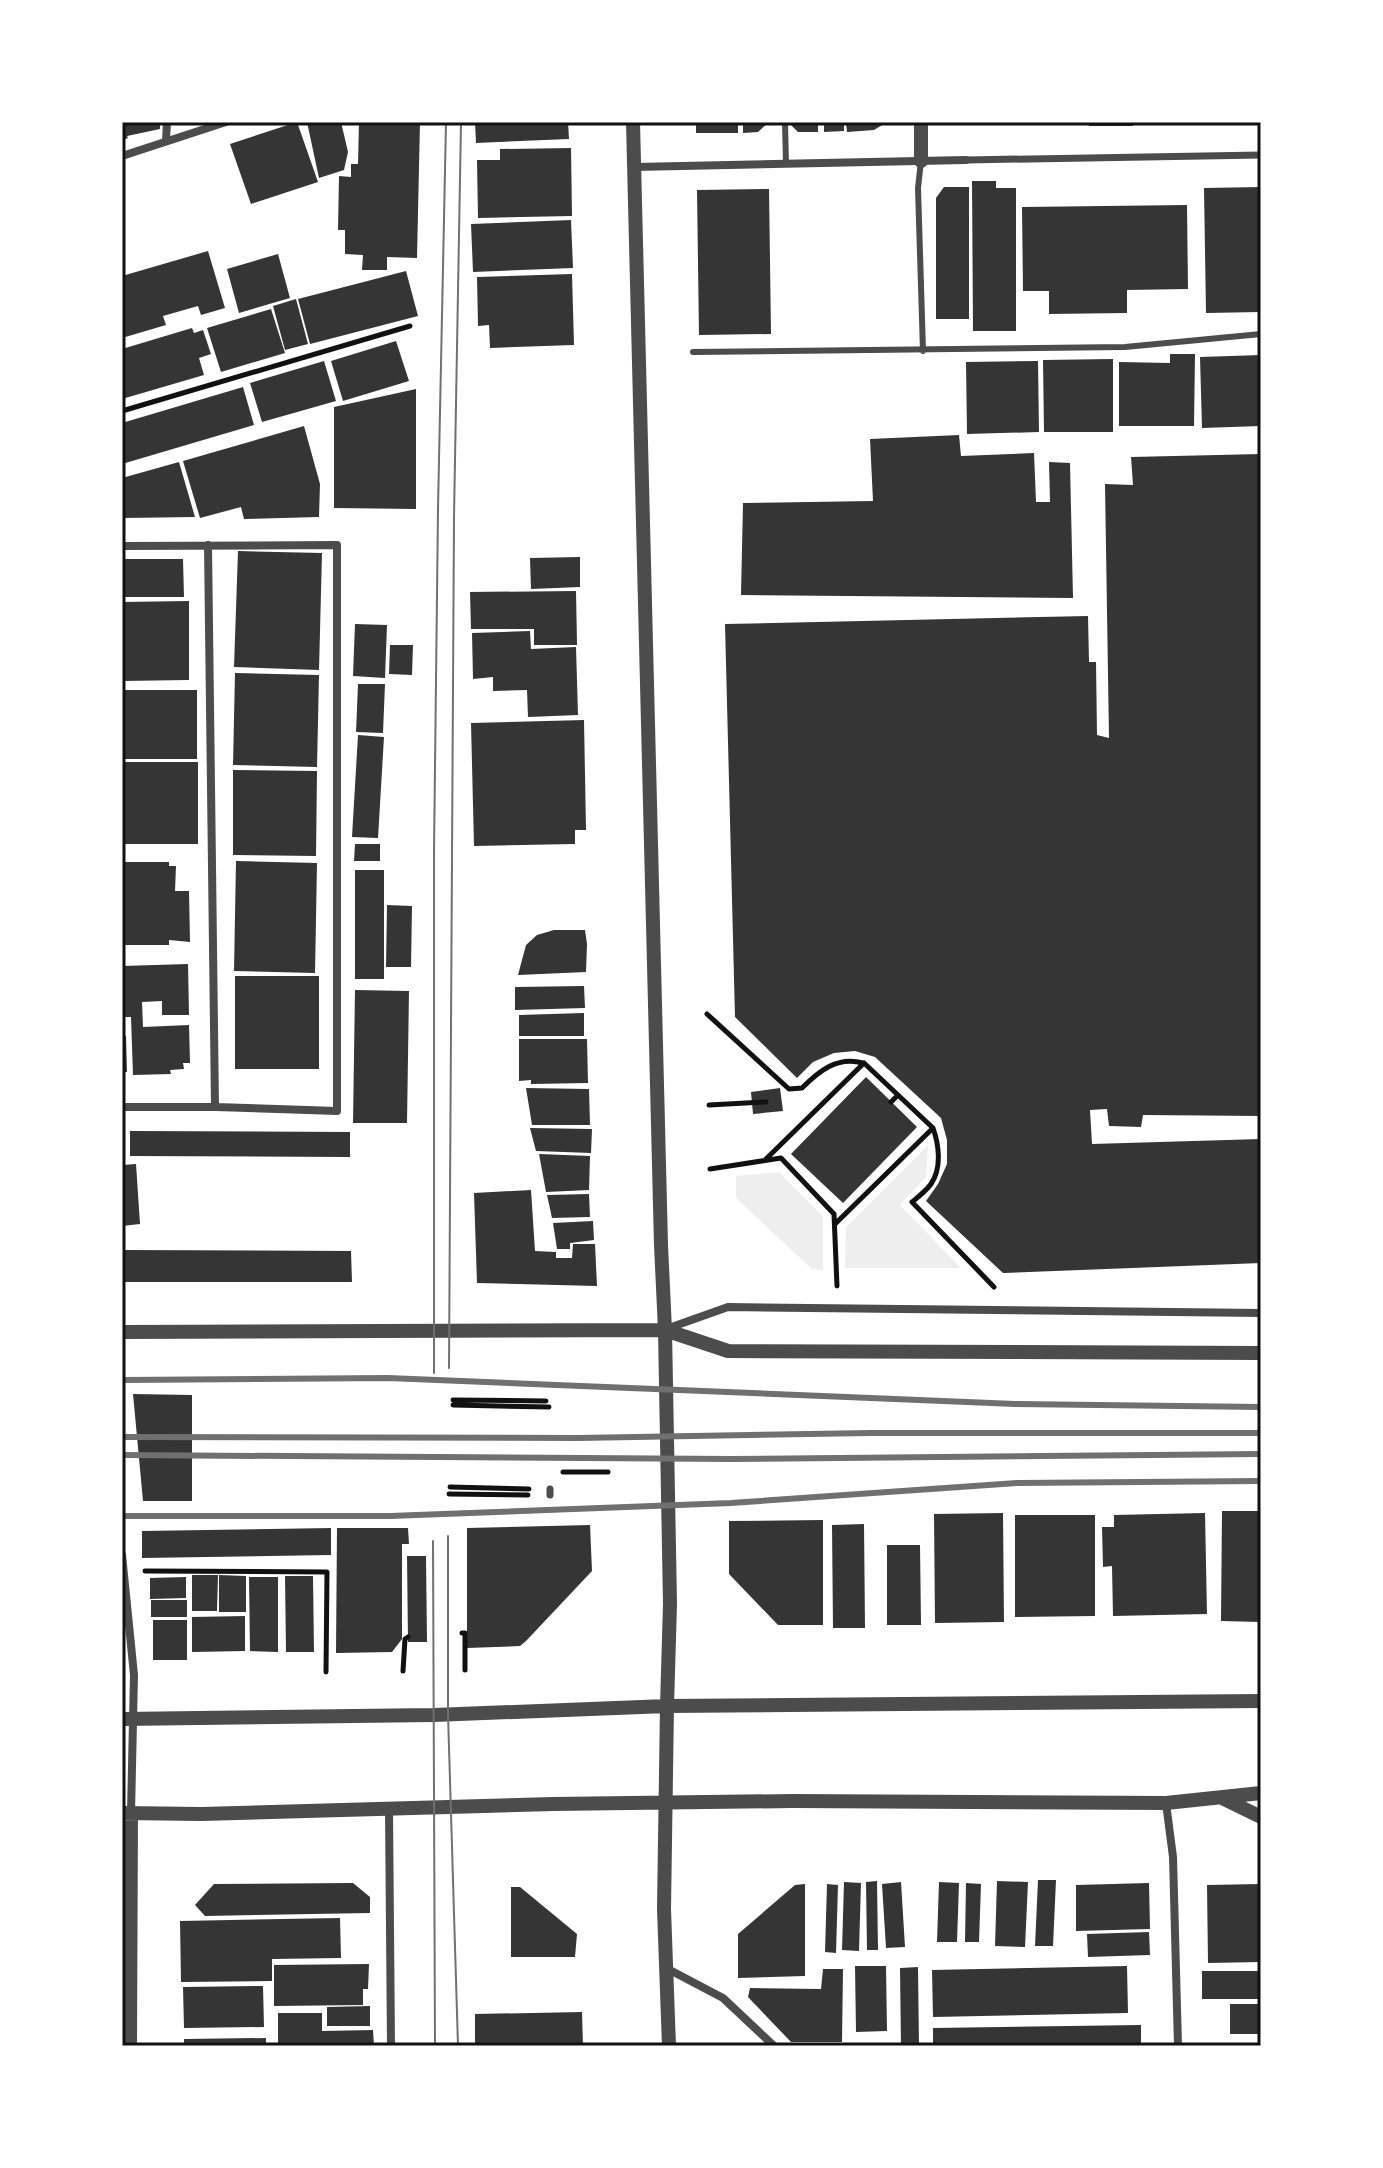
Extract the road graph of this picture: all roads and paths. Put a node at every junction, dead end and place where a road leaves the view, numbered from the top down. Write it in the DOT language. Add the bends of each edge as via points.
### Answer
graph roads {
  1 [pos="167,122"];
  2 [pos="226,122"];
  3 [pos="633,122"];
  4 [pos="785,122"];
  5 [pos="921,122"];
  6 [pos="166,141"];
  7 [pos="1261,155"];
  8 [pos="122,156"];
  9 [pos="966,160"];
  10 [pos="921,161"];
  11 [pos="786,164"];
  12 [pos="635,167"];
  13 [pos="410,326"];
  14 [pos="1261,334"];
  15 [pos="923,351"];
  16 [pos="693,352"];
  17 [pos="122,411"];
  18 [pos="208,545"];
  19 [pos="122,546"];
  20 [pos="707,1014"];
  21 [pos="864,1063"];
  22 [pos="898,1095"];
  23 [pos="766,1102"];
  24 [pos="891,1102"];
  25 [pos="709,1105"];
  26 [pos="122,1107"];
  27 [pos="215,1107"];
  28 [pos="933,1128"];
  29 [pos="766,1159"];
  30 [pos="710,1169"];
  31 [pos="835,1224"];
  32 [pos="837,1286"];
  33 [pos="995,1287"];
  34 [pos="1261,1313"];
  35 [pos="665,1330"];
  36 [pos="122,1332"];
  37 [pos="1261,1353"];
  38 [pos="453,1402"];
  39 [pos="548,1404"];
  40 [pos="608,1472"];
  41 [pos="567,1473"];
  42 [pos="502,1488"];
  43 [pos="550,1492"];
  44 [pos="122,1555"];
  45 [pos="124,1570"];
  46 [pos="462,1633"];
  47 [pos="408,1637"];
  48 [pos="465,1670"];
  49 [pos="403,1671"];
  50 [pos="326,1672"];
  51 [pos="1261,1701"];
  52 [pos="667,1706"];
  53 [pos="128,1718"];
  54 [pos="1261,1793"];
  55 [pos="1222,1798"];
  56 [pos="1166,1803"];
  57 [pos="666,1804"];
  58 [pos="389,1809"];
  59 [pos="126,1813"];
  60 [pos="1261,1817"];
  61 [pos="666,1968"];
  62 [pos="130,2046"];
  63 [pos="391,2046"];
  64 [pos="669,2046"];
  65 [pos="774,2046"];
  66 [pos="1178,2046"];
  1 -- 6 [label="street"];
  2 -- 6 [label="street"];
  3 -- 12 [label="street"];
  4 -- 11 [label="lane"];
  5 -- 10 [label="street"];
  6 -- 8 [label="street"];
  7 -- 9 [label="street"];
  9 -- 10 [label="street"];
  10 -- 11 [label="street"];
  10 -- 15 [label="lane"];
  11 -- 12 [label="street"];
  12 -- 35 [label="street"];
  13 -- 17 [label="path"];
  14 -- 15 [label="lane" via="1125,347"];
  15 -- 16 [label="lane"];
  18 -- 19 [label="street"];
  18 -- 27 [label="street"];
  18 -- 27 [label="street" via="337,545 337,1111"];
  20 -- 21 [label="path" via="789,1089 802,1088 837,1063"];
  21 -- 22 [label="path"];
  21 -- 29 [label="path"];
  22 -- 24 [label="path"];
  22 -- 28 [label="path"];
  23 -- 25 [label="path"];
  26 -- 27 [label="street"];
  28 -- 31 [label="path"];
  28 -- 33 [label="path" via="938,1161 932,1183 912,1202"];
  29 -- 30 [label="path"];
  29 -- 31 [label="path" via="781,1158 834,1214"];
  31 -- 32 [label="path"];
  34 -- 35 [label="street" via="728,1307"];
  35 -- 36 [label="street"];
  35 -- 37 [label="street" via="728,1351"];
  35 -- 52 [label="street"];
  38 -- 39 [label="path"];
  40 -- 41 [label="path"];
  42 -- 43 [label="path" via="450,1490"];
  44 -- 45 [label="street"];
  45 -- 50 [label="path" via="327,1572"];
  45 -- 53 [label="street" via="134,1675"];
  46 -- 48 [label="path"];
  47 -- 49 [label="path"];
  51 -- 52 [label="street"];
  52 -- 53 [label="street"];
  52 -- 57 [label="street"];
  53 -- 59 [label="street"];
  54 -- 55 [label="street"];
  55 -- 56 [label="street"];
  55 -- 60 [label="street"];
  56 -- 57 [label="street"];
  56 -- 66 [label="street" via="1173,1857"];
  57 -- 58 [label="street"];
  57 -- 61 [label="street"];
  58 -- 59 [label="street"];
  58 -- 63 [label="street"];
  59 -- 62 [label="street"];
  61 -- 64 [label="street"];
  61 -- 65 [label="street" via="723,1998"];
}
